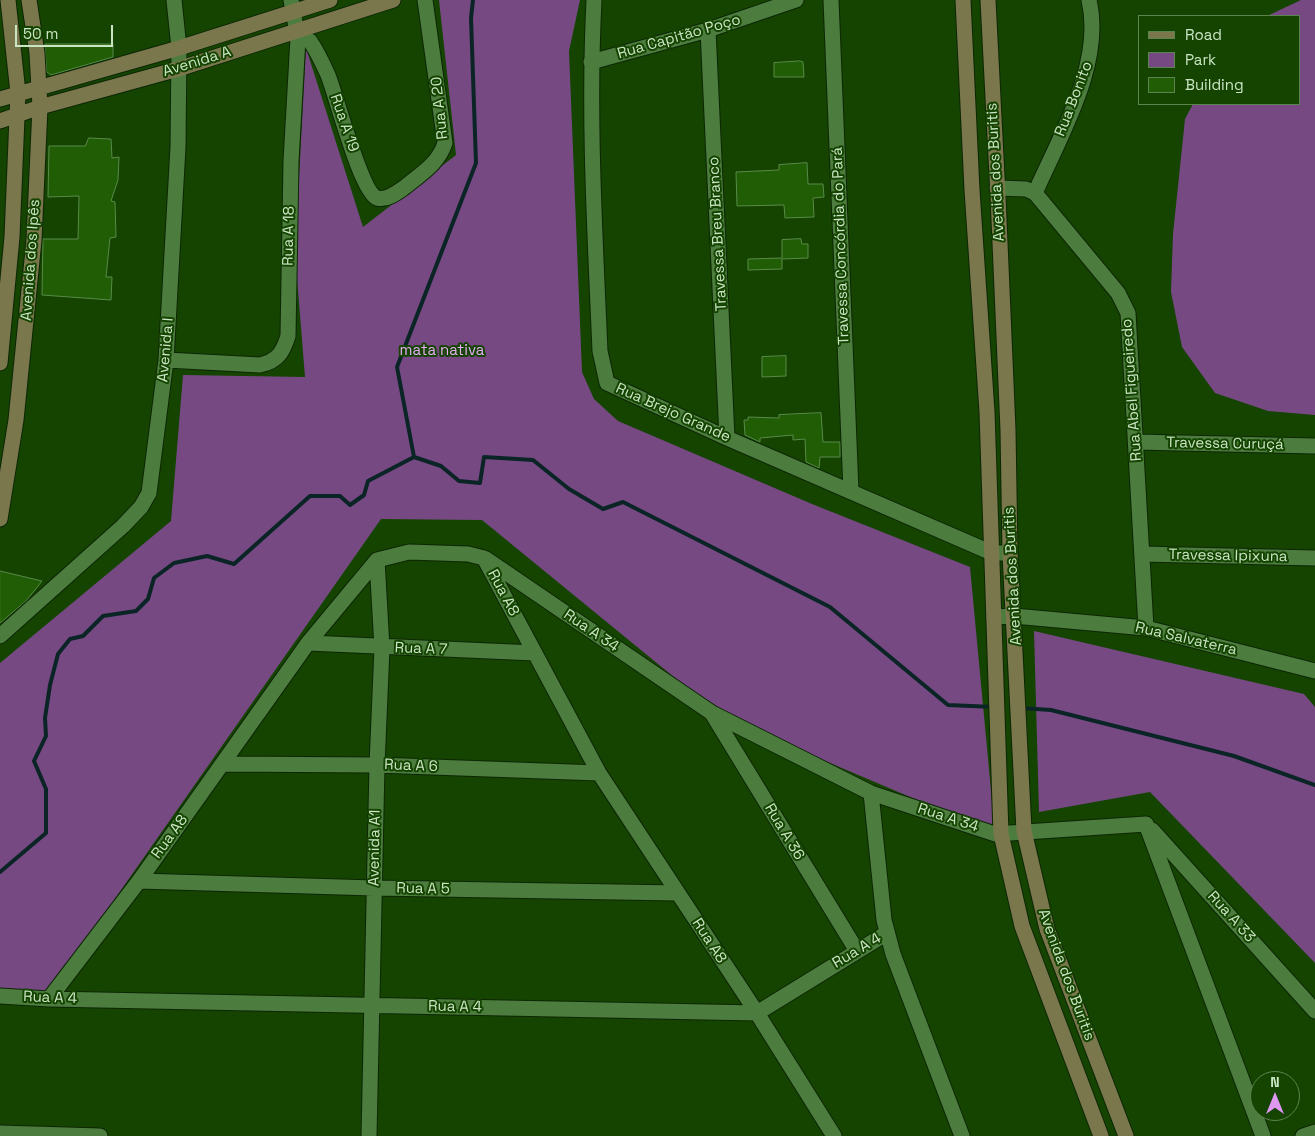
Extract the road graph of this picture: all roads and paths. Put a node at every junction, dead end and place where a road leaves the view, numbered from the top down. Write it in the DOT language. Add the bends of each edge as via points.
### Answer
graph roads {
  1 [pos="8,0"];
  2 [pos="29,0"];
  3 [pos="174,0"];
  4 [pos="330,0"];
  5 [pos="393,0"];
  6 [pos="425,0"];
  7 [pos="594,0"];
  8 [pos="796,0"];
  9 [pos="831,0"];
  10 [pos="963,0"];
  11 [pos="988,0"];
  12 [pos="1089,0"];
  13 [pos="291,6"];
  14 [pos="708,30"];
  15 [pos="297,34"];
  16 [pos="179,48"];
  17 [pos="591,62"];
  18 [pos="178,69"];
  19 [pos="38,87"];
  20 [pos="18,93"];
  21 [pos="0,99"];
  22 [pos="40,107"];
  23 [pos="17,114"];
  24 [pos="0,121"];
  25 [pos="997,188"];
  26 [pos="1035,193"];
  27 [pos="395,194"];
  28 [pos="166,360"];
  29 [pos="0,364"];
  30 [pos="727,438"];
  31 [pos="1136,442"];
  32 [pos="1315,446"];
  33 [pos="851,491"];
  34 [pos="0,519"];
  35 [pos="992,553"];
  36 [pos="1010,553"];
  37 [pos="1142,554"];
  38 [pos="484,558"];
  39 [pos="1315,558"];
  40 [pos="377,560"];
  41 [pos="1014,616"];
  42 [pos="994,617"];
  43 [pos="1146,628"];
  44 [pos="0,636"];
  45 [pos="308,643"];
  46 [pos="382,648"];
  47 [pos="534,653"];
  48 [pos="1315,671"];
  49 [pos="712,713"];
  50 [pos="222,764"];
  51 [pos="377,764"];
  52 [pos="599,773"];
  53 [pos="871,792"];
  54 [pos="1146,824"];
  55 [pos="1024,831"];
  56 [pos="1001,834"];
  57 [pos="139,881"];
  58 [pos="374,888"];
  59 [pos="678,892"];
  60 [pos="887,933"];
  61 [pos="857,951"];
  62 [pos="0,996"];
  63 [pos="49,998"];
  64 [pos="374,1006"];
  65 [pos="1315,1011"];
  66 [pos="757,1013"];
  67 [pos="0,1132"];
  68 [pos="1315,1132"];
  69 [pos="100,1136"];
  70 [pos="369,1136"];
  71 [pos="834,1136"];
  72 [pos="962,1136"];
  73 [pos="1101,1136"];
  74 [pos="1126,1136"];
  75 [pos="1263,1136"];
  76 [pos="1303,1136"];
  1 -- 20 [label="main road, Avenida dos Ipês"];
  2 -- 19 [label="main road, Avenida dos Ipês" via="37,53"];
  3 -- 16 [label="street, Avenida I"];
  4 -- 13 [label="main road, Avenida A"];
  5 -- 15 [label="main road, Avenida A"];
  6 -- 27 [label="street, Rua A 20" via="445,143 437,162"];
  7 -- 17 [label="street, Rua Brejo Grande"];
  8 -- 14 [label="street, Rua Capitão Poço"];
  9 -- 33 [label="street, Travessa Concórdia do Pará"];
  10 -- 35 [label="main road, Avenida dos Buritis"];
  11 -- 25 [label="main road, Avenida dos Buritis"];
  12 -- 26 [label="street, Rua Bonito" via="1094,38 1086,70"];
  13 -- 15 [label="street, Rua A 18"];
  13 -- 16 [label="main road, Avenida A"];
  14 -- 17 [label="street, Rua Capitão Poço"];
  14 -- 30 [label="street, Travessa Breu Branco"];
  15 -- 18 [label="main road, Avenida A"];
  15 -- 27 [label="street, Rua A 19" via="310,42 327,75 370,192 378,198"];
  15 -- 28 [label="street, Rua A 18" via="290,161 288,336 284,350 271,362 260,364"];
  16 -- 18 [label="street, Avenida I"];
  16 -- 19 [label="main road, Avenida A"];
  17 -- 30 [label="street, Rua Brejo Grande" via="591,154 600,351 607,383"];
  18 -- 22 [label="main road, Avenida A"];
  18 -- 28 [label="street, Avenida I" via="178,147"];
  19 -- 20 [label="main road, Avenida A"];
  19 -- 22 [label="main road, Avenida dos Ipês"];
  20 -- 21 [label="main road, Avenida A"];
  20 -- 23 [label="main road, Avenida dos Ipês"];
  22 -- 23 [label="main road, Avenida A"];
  22 -- 34 [label="main road, Avenida dos Ipês" via="28,311"];
  23 -- 24 [label="main road, Avenida A"];
  23 -- 29 [label="main road, Avenida dos Ipês" via="12,237"];
  25 -- 26 [label="street" via="1026,189"];
  25 -- 36 [label="main road, Avenida dos Buritis"];
  26 -- 31 [label="street, Rua Abel Figueiredo" via="1118,293 1128,313"];
  28 -- 44 [label="street, Avenida I" via="152,480 141,507"];
  30 -- 33 [label="street, Rua Brejo Grande"];
  31 -- 32 [label="street, Travessa Curuçá"];
  31 -- 37 [label="street, Rua Abel Figueiredo"];
  33 -- 35 [label="street, Rua Brejo Grande"];
  35 -- 36 [label="street, Rua Brejo Grande"];
  35 -- 42 [label="main road, Avenida dos Buritis"];
  36 -- 41 [label="main road, Avenida dos Buritis"];
  37 -- 39 [label="street, Travessa Ipixuna"];
  37 -- 43 [label="street, Rua Abel Figueiredo"];
  38 -- 40 [label="street, Rua A8" via="468,554 409,552"];
  38 -- 47 [label="street, Rua A8"];
  38 -- 49 [label="street, Rua A 34"];
  40 -- 45 [label="street, Rua A8"];
  40 -- 46 [label="street, Avenida A1"];
  41 -- 42 [label="street, Rua Salvaterra"];
  41 -- 43 [label="street, Rua Salvaterra"];
  41 -- 55 [label="main road, Avenida dos Buritis"];
  42 -- 56 [label="main road, Avenida dos Buritis"];
  43 -- 48 [label="street, Rua Salvaterra"];
  45 -- 46 [label="street, Rua A 7"];
  45 -- 50 [label="street, Rua A8"];
  46 -- 47 [label="street, Rua A 7"];
  46 -- 51 [label="street, Avenida A1"];
  47 -- 52 [label="street, Rua A8"];
  49 -- 53 [label="street, Rua A 34"];
  49 -- 61 [label="street, Rua A 36"];
  50 -- 51 [label="street, Rua A 6"];
  50 -- 57 [label="street, Rua A8"];
  51 -- 52 [label="street, Rua A 6"];
  51 -- 58 [label="street, Avenida A1"];
  52 -- 59 [label="street, Rua A8"];
  53 -- 56 [label="street, Rua A 34"];
  53 -- 60 [label="street"];
  54 -- 55 [label="street, Rua A 34"];
  54 -- 65 [label="street, Rua A 33"];
  54 -- 75 [label="street"];
  55 -- 56 [label="street, Rua A 34"];
  55 -- 74 [label="main road, Avenida dos Buritis" via="1047,929"];
  56 -- 73 [label="main road, Avenida dos Buritis" via="1022,926"];
  57 -- 58 [label="street, Rua A 5"];
  57 -- 63 [label="street, Rua A8"];
  58 -- 59 [label="street, Rua A 5"];
  58 -- 64 [label="street, Avenida A1"];
  59 -- 66 [label="street, Rua A8"];
  60 -- 61 [label="street, Rua A 4"];
  60 -- 72 [label="street"];
  61 -- 66 [label="street, Rua A 4"];
  62 -- 63 [label="street, Rua A 4"];
  63 -- 64 [label="street, Rua A 4"];
  64 -- 66 [label="street, Rua A 4"];
  64 -- 70 [label="street, Avenida A1"];
  66 -- 71 [label="street, Rua A8"];
  67 -- 69 [label="street"];
  68 -- 76 [label="street"];
}
